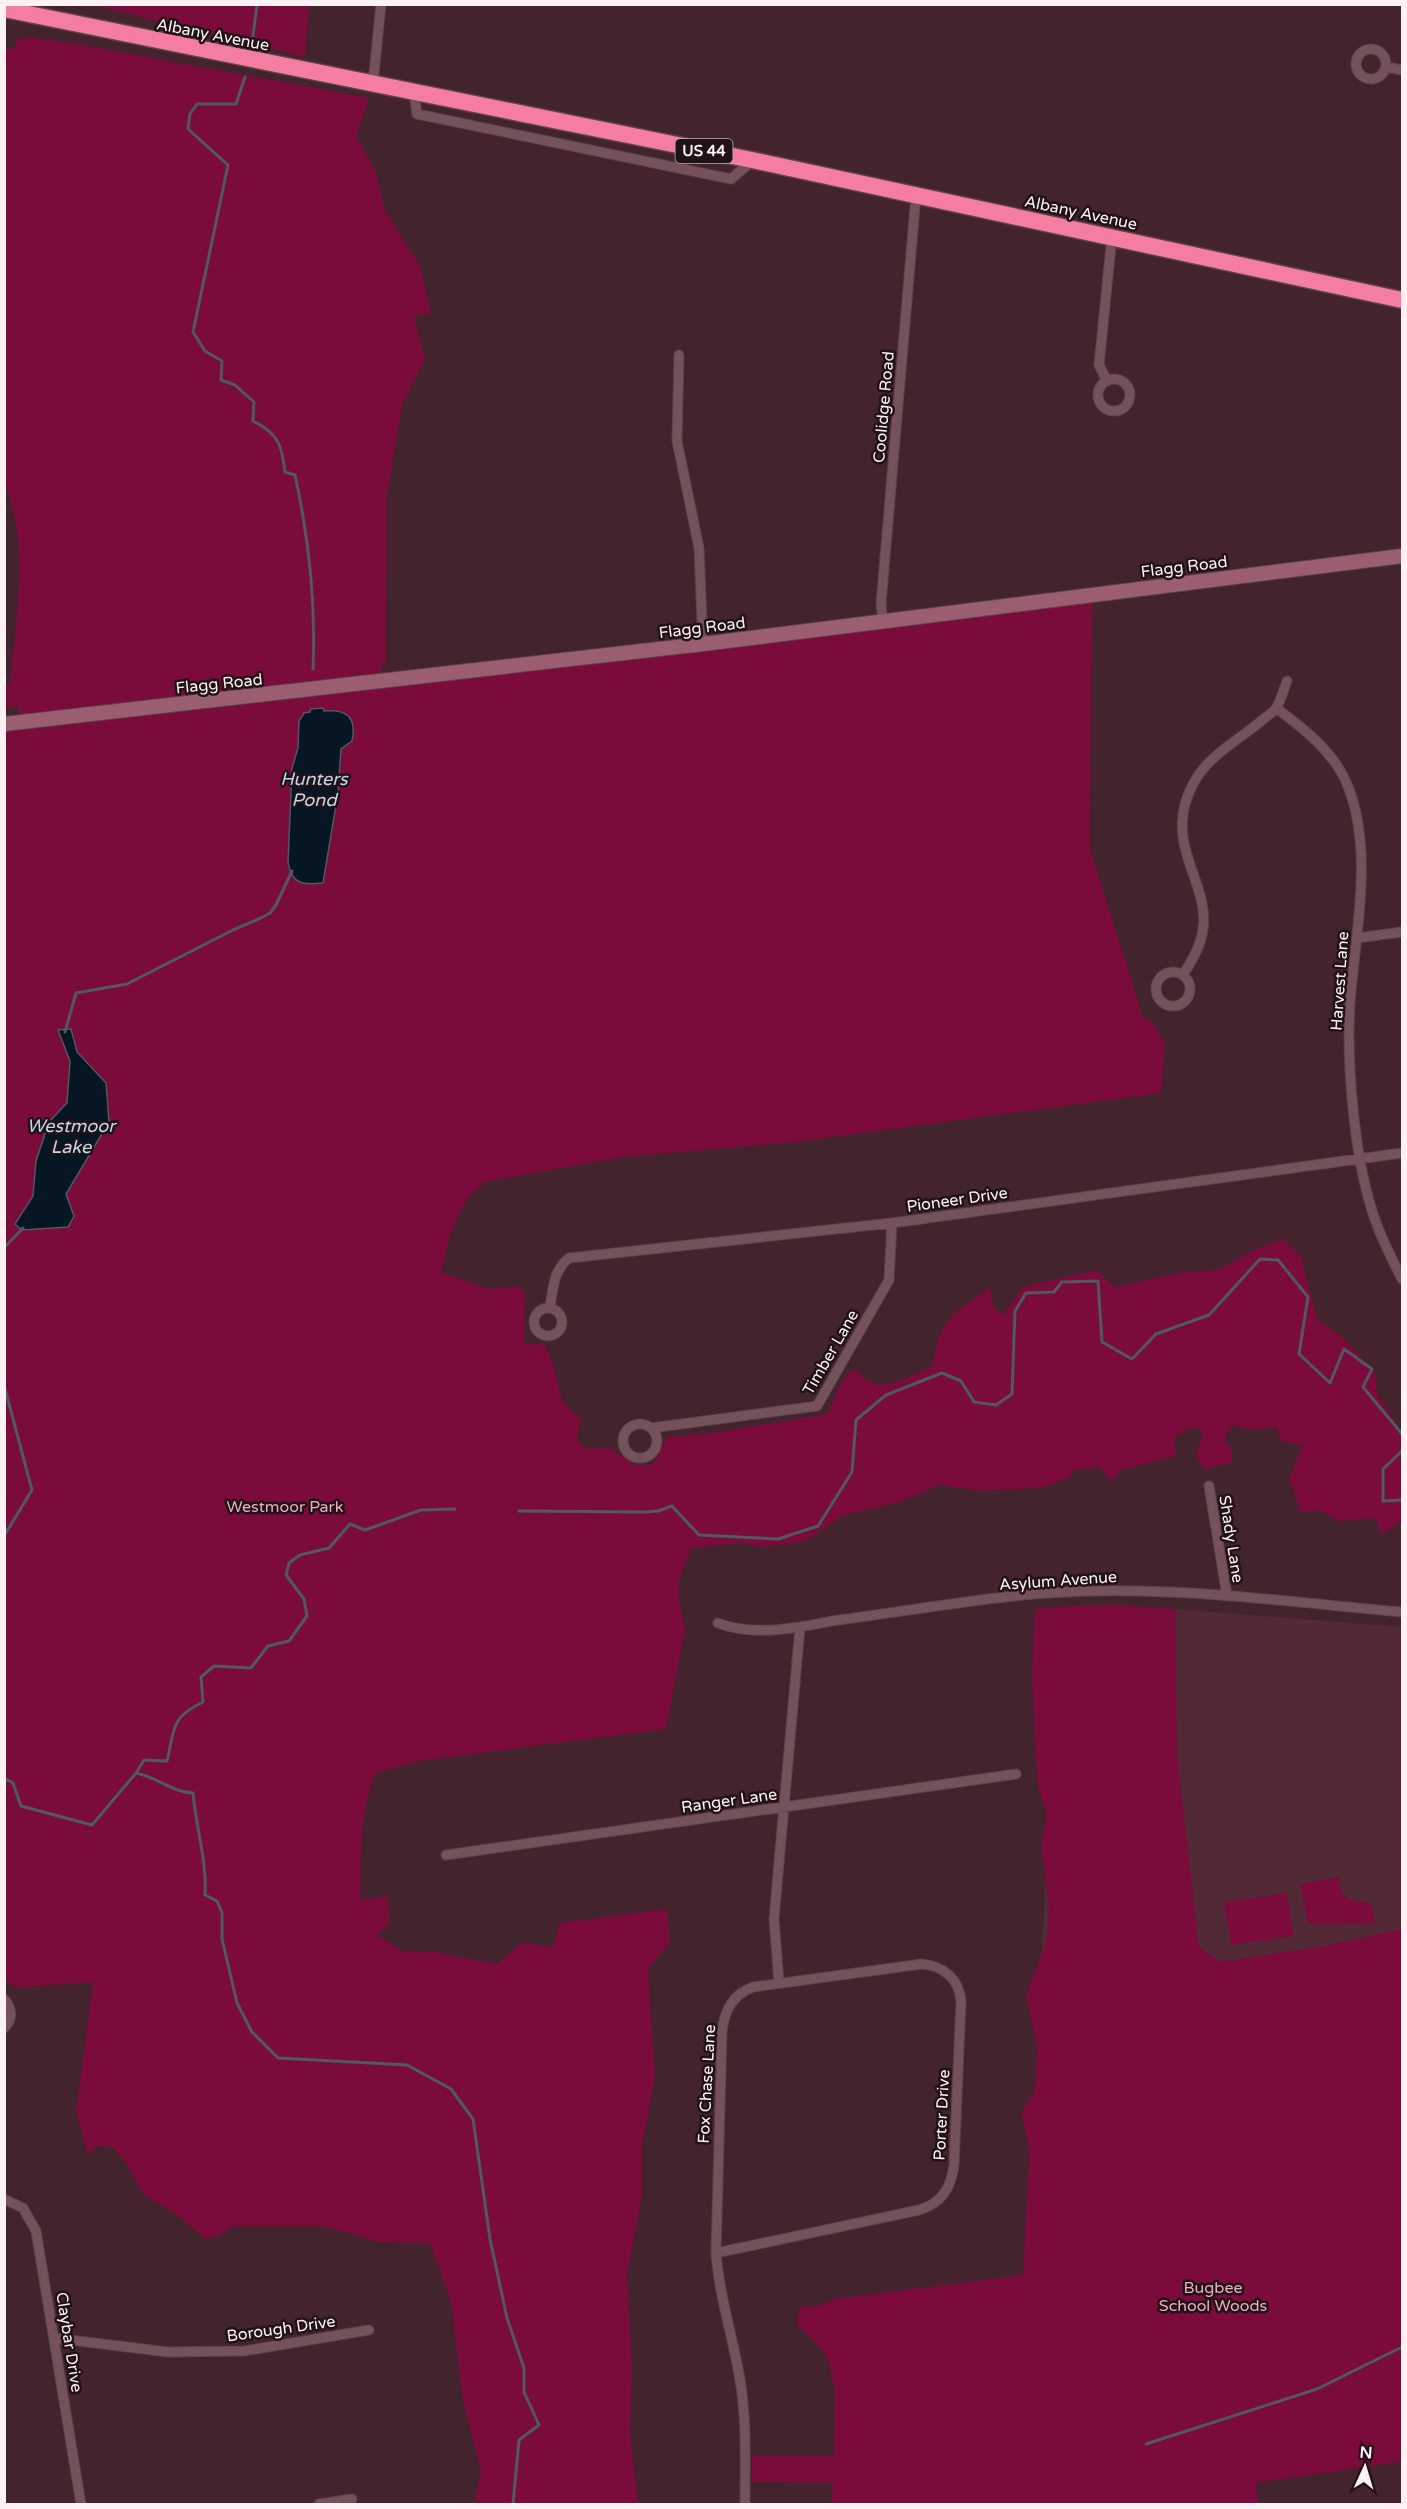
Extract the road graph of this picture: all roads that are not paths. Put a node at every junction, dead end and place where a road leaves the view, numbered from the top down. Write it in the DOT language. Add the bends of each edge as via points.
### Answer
graph roads {
  1 [pos="381,4"];
  2 [pos="4,9"];
  3 [pos="1386,67"];
  4 [pos="1402,70"];
  5 [pos="373,84"];
  6 [pos="916,195"];
  7 [pos="1112,236"];
  8 [pos="1402,300"];
  9 [pos="679,354"];
  10 [pos="1107,381"];
  11 [pos="1402,556"];
  12 [pos="883,622"];
  13 [pos="703,644"];
  14 [pos="1287,681"];
  15 [pos="1276,708"];
  16 [pos="4,724"];
  17 [pos="1402,932"];
  18 [pos="1357,938"];
  19 [pos="1183,975"];
  20 [pos="1402,1153"];
  21 [pos="1361,1159"];
  22 [pos="892,1223"];
  23 [pos="1402,1279"];
  24 [pos="550,1308"];
  25 [pos="651,1428"];
  26 [pos="1209,1486"];
  27 [pos="1227,1596"];
  28 [pos="1402,1612"];
  29 [pos="718,1623"];
  30 [pos="800,1627"];
  31 [pos="1016,1774"];
  32 [pos="785,1807"];
  33 [pos="446,1855"];
  34 [pos="779,1983"];
  35 [pos="4,2000"];
  36 [pos="4,2028"];
  37 [pos="4,2199"];
  38 [pos="716,2253"];
  39 [pos="369,2330"];
  40 [pos="54,2338"];
  41 [pos="352,2499"];
  42 [pos="81,2505"];
  43 [pos="319,2505"];
  44 [pos="745,2505"];
  1 -- 5 [label="street"];
  2 -- 5 [label="highway, Albany Avenue / US 44"];
  3 -- 4 [label="street"];
  5 -- 6 [label="highway, Albany Avenue / US 44"];
  6 -- 7 [label="highway, Albany Avenue / US 44"];
  6 -- 12 [label="street, Coolidge Road" via="881,604"];
  7 -- 8 [label="highway, Albany Avenue / US 44"];
  7 -- 10 [label="street" via="1099,365"];
  9 -- 13 [label="street" via="677,441 698,539"];
  11 -- 12 [label="street, Flagg Road"];
  12 -- 13 [label="street, Flagg Road"];
  13 -- 16 [label="street, Flagg Road"];
  14 -- 15 [label="street"];
  15 -- 18 [label="street, Harvest Lane" via="1304,729 1348,784 1360,848"];
  15 -- 19 [label="street" via="1207,762 1189,792 1182,841 1199,895 1203,927 1197,950"];
  17 -- 18 [label="street"];
  18 -- 21 [label="street, Harvest Lane" via="1349,1036"];
  20 -- 21 [label="street, Pioneer Drive"];
  21 -- 22 [label="street, Pioneer Drive"];
  21 -- 23 [label="street, Harvest Lane" via="1377,1224"];
  22 -- 24 [label="street, Pioneer Drive" via="568,1258 557,1272"];
  22 -- 25 [label="street, Timber Lane" via="889,1280 817,1407"];
  26 -- 27 [label="street, Shady Lane"];
  27 -- 28 [label="street, Asylum Avenue"];
  27 -- 30 [label="street, Asylum Avenue" via="1058,1592"];
  29 -- 30 [label="street, Asylum Avenue" via="747,1630"];
  30 -- 32 [label="street"];
  31 -- 32 [label="street, Ranger Lane"];
  32 -- 33 [label="street, Ranger Lane"];
  32 -- 34 [label="street" via="774,1919"];
  34 -- 38 [label="street, Fox Chase Lane" via="741,1993 729,2004 723,2021"];
  34 -- 38 [label="street, Porter Drive" via="922,1965 946,1971 957,1985 961,2001 952,2177 944,2196 926,2208"];
  35 -- 36 [label="street" via="12,2013"];
  37 -- 40 [label="street, Claybar Drive" via="22,2208 34,2224"];
  38 -- 44 [label="street, Fox Chase Lane" via="744,2409"];
  39 -- 40 [label="street, Borough Drive" via="244,2351 168,2352"];
  40 -- 42 [label="street, Claybar Drive"];
  41 -- 43 [label="street"];
}
